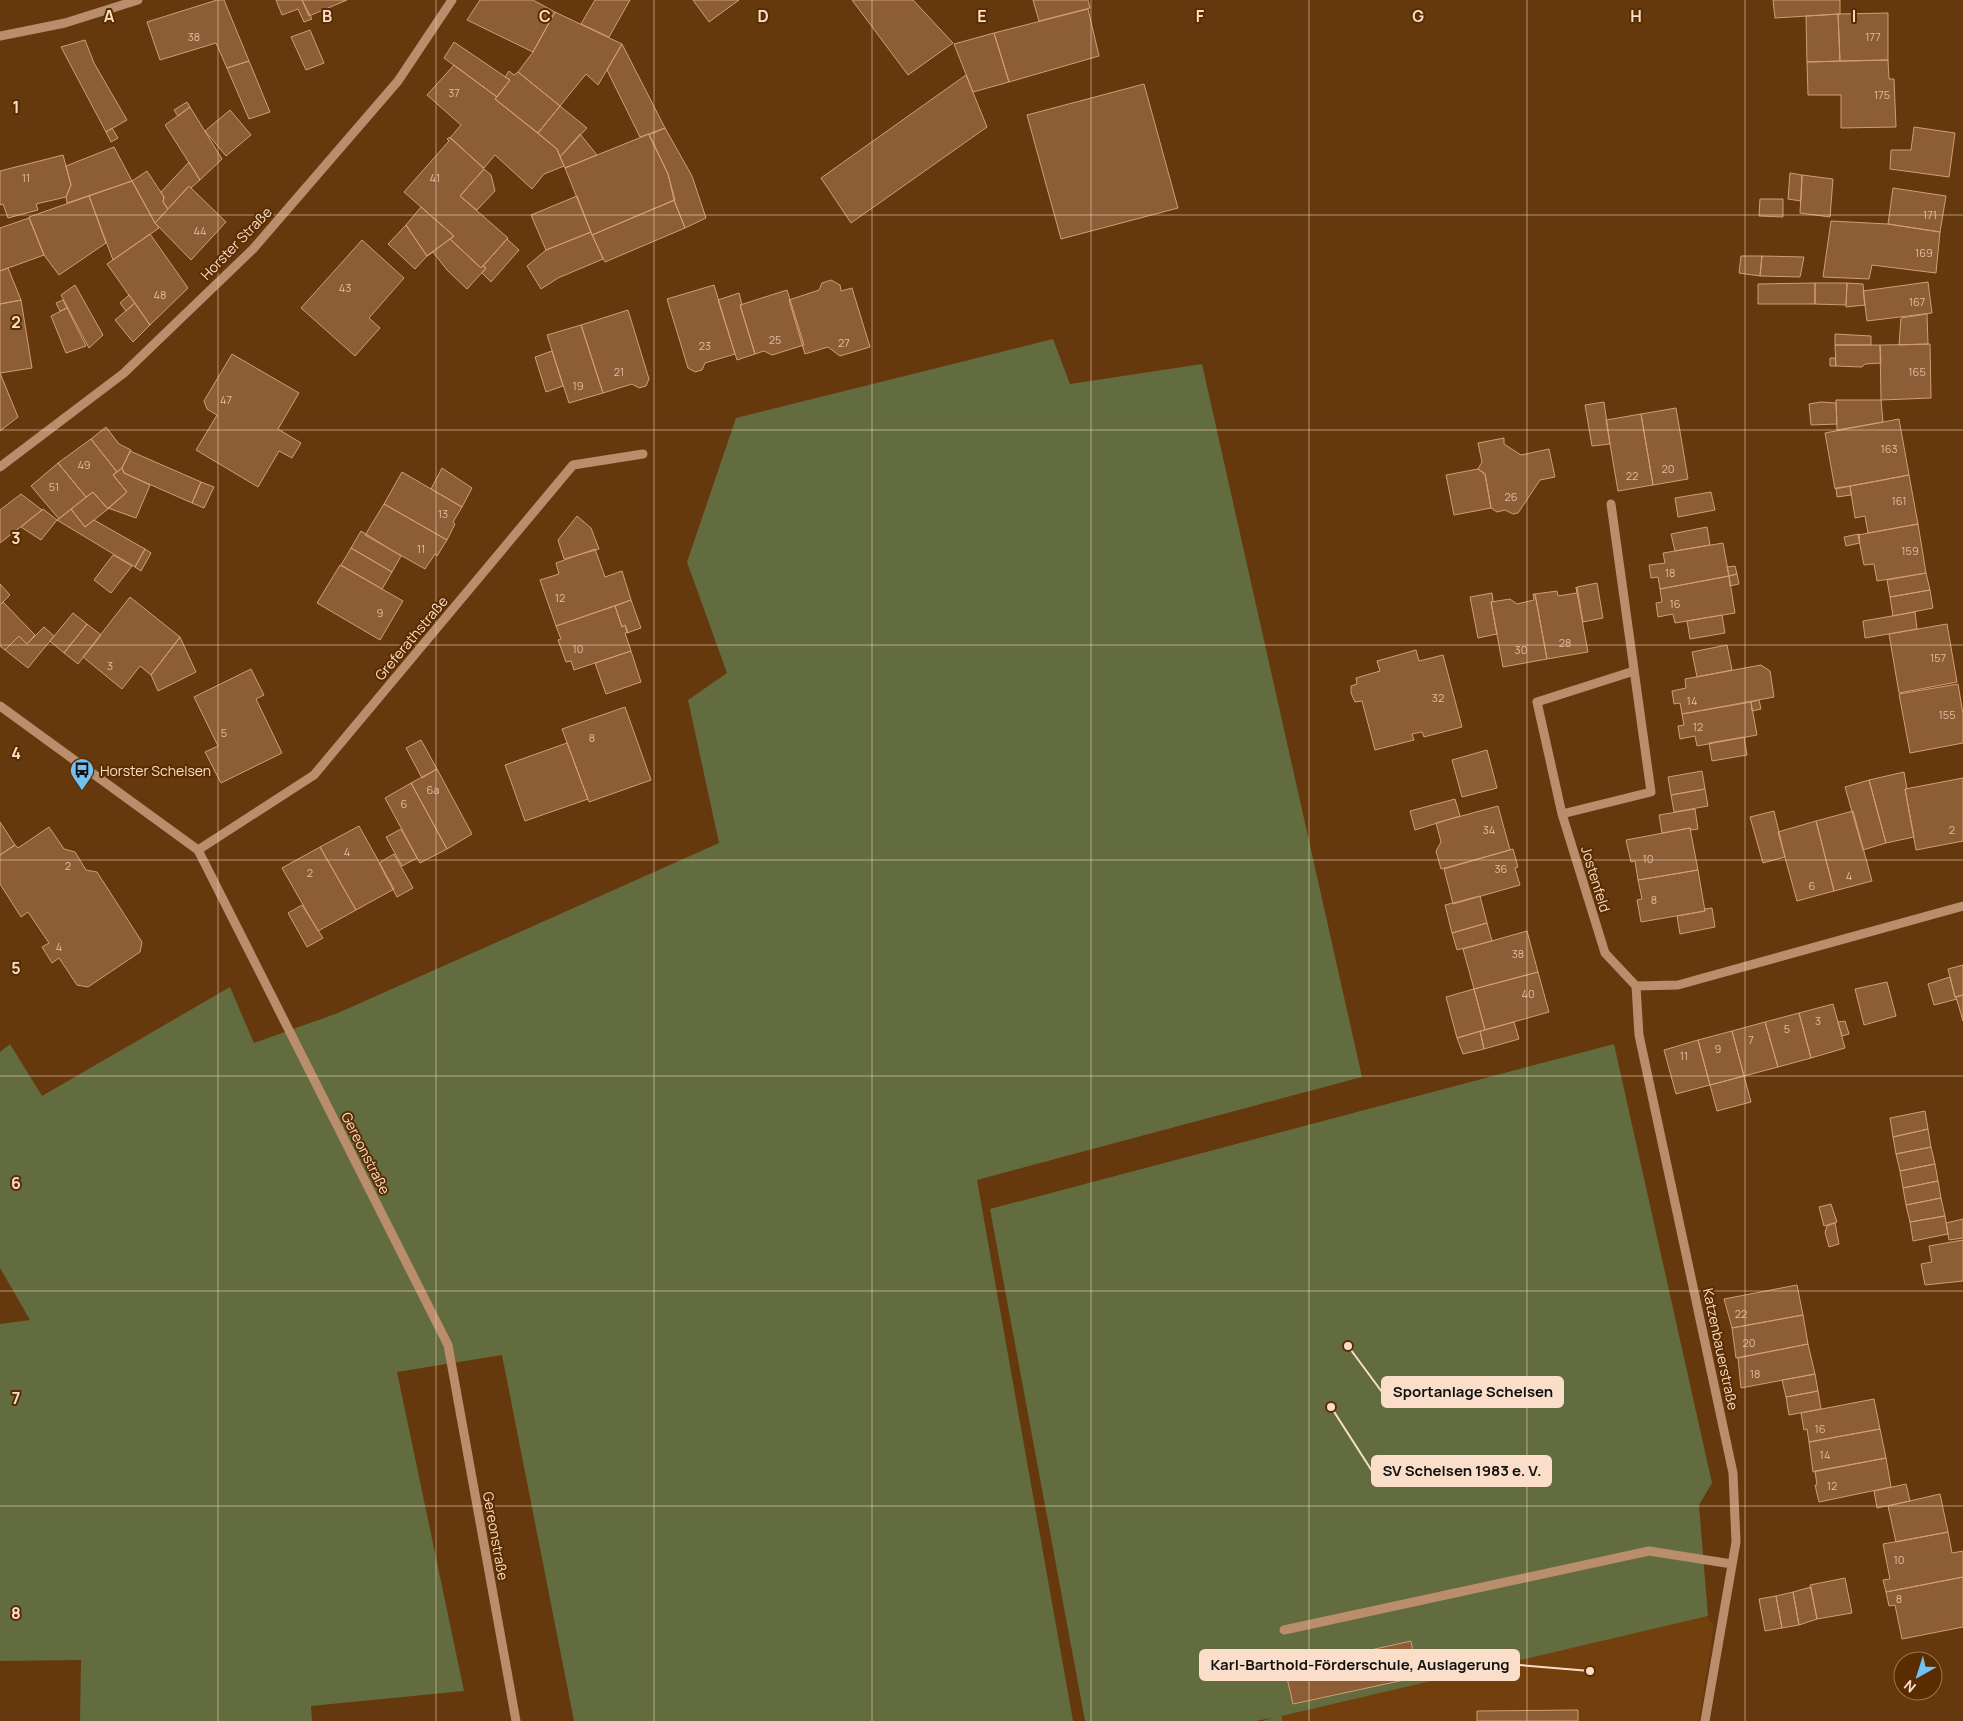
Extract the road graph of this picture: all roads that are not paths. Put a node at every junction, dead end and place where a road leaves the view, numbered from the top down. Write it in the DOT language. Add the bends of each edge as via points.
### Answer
graph roads {
  1 [pos="138,0"];
  2 [pos="452,0"];
  3 [pos="0,36"];
  4 [pos="643,454"];
  5 [pos="0,467"];
  6 [pos="1611,504"];
  7 [pos="1634,671"];
  8 [pos="0,706"];
  9 [pos="1562,814"];
  10 [pos="198,850"];
  11 [pos="1963,906"];
  12 [pos="1636,986"];
  13 [pos="1732,1564"];
  14 [pos="1284,1630"];
  15 [pos="516,1721"];
  16 [pos="1705,1721"];
  1 -- 3 [label="street" via="64,24"];
  2 -- 5 [label="street, Horster Straße" via="398,82 253,249 124,373"];
  4 -- 10 [label="street, Greferathstraße" via="573,465 314,775"];
  6 -- 7 [label="street"];
  7 -- 9 [label="street" via="1651,792"];
  7 -- 9 [label="street, Jostenfeld" via="1537,702"];
  8 -- 10 [label="street, Gereonstraße"];
  9 -- 12 [label="street, Jostenfeld" via="1605,953"];
  10 -- 15 [label="street, Gereonstraße" via="448,1345"];
  11 -- 12 [label="street" via="1678,985"];
  12 -- 13 [label="street, Katzenbauerstraße" via="1638,1035 1733,1473 1736,1542"];
  13 -- 14 [label="street" via="1649,1551"];
  13 -- 16 [label="street, Katzenbauerstraße"];
}
